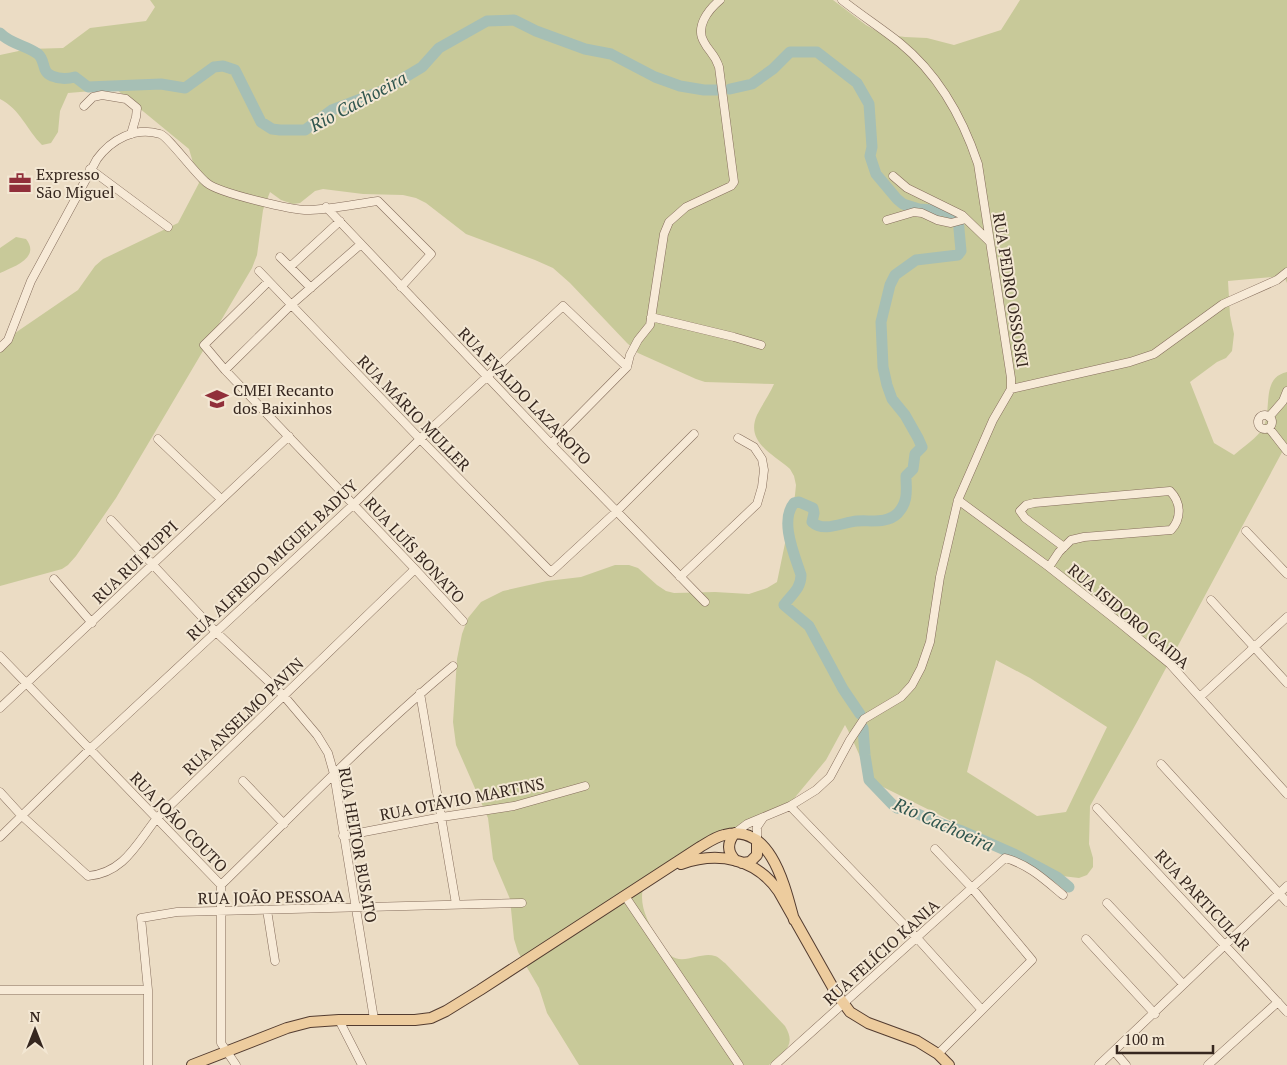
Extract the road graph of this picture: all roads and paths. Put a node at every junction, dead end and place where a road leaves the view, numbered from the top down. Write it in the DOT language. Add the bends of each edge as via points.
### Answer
graph roads {
  1 [pos="720,0"];
  2 [pos="842,0"];
  3 [pos="84,106"];
  4 [pos="131,134"];
  5 [pos="90,169"];
  6 [pos="893,176"];
  7 [pos="326,208"];
  8 [pos="966,219"];
  9 [pos="887,220"];
  10 [pos="340,221"];
  11 [pos="168,227"];
  12 [pos="990,241"];
  13 [pos="361,244"];
  14 [pos="280,257"];
  15 [pos="290,267"];
  16 [pos="259,271"];
  17 [pos="1287,272"];
  18 [pos="268,282"];
  19 [pos="401,287"];
  20 [pos="311,288"];
  21 [pos="291,305"];
  22 [pos="651,317"];
  23 [pos="761,345"];
  24 [pos="0,348"];
  25 [pos="627,367"];
  26 [pos="225,370"];
  27 [pos="487,376"];
  28 [pos="1011,389"];
  29 [pos="1287,391"];
  30 [pos="694,434"];
  31 [pos="289,436"];
  32 [pos="738,438"];
  33 [pos="158,439"];
  34 [pos="420,439"];
  35 [pos="551,444"];
  36 [pos="1287,451"];
  37 [pos="221,499"];
  38 [pos="958,500"];
  39 [pos="354,504"];
  40 [pos="616,512"];
  41 [pos="111,520"];
  42 [pos="1246,530"];
  43 [pos="1064,547"];
  44 [pos="152,564"];
  45 [pos="1049,567"];
  46 [pos="415,569"];
  47 [pos="1287,574"];
  48 [pos="680,576"];
  49 [pos="54,579"];
  50 [pos="1211,600"];
  51 [pos="705,602"];
  52 [pos="1287,617"];
  53 [pos="463,622"];
  54 [pos="92,623"];
  55 [pos="215,631"];
  56 [pos="1255,647"];
  57 [pos="0,656"];
  58 [pos="453,666"];
  59 [pos="26,683"];
  60 [pos="1287,684"];
  61 [pos="420,693"];
  62 [pos="284,696"];
  63 [pos="1200,697"];
  64 [pos="0,708"];
  65 [pos="90,749"];
  66 [pos="1160,764"];
  67 [pos="334,774"];
  68 [pos="243,781"];
  69 [pos="585,786"];
  70 [pos="0,792"];
  71 [pos="1287,794"];
  72 [pos="790,806"];
  73 [pos="1097,808"];
  74 [pos="21,815"];
  75 [pos="442,817"];
  76 [pos="157,818"];
  77 [pos="764,818"];
  78 [pos="284,824"];
  79 [pos="735,833"];
  80 [pos="343,836"];
  81 [pos="0,837"];
  82 [pos="757,840"];
  83 [pos="935,849"];
  84 [pos="739,862"];
  85 [pos="668,868"];
  86 [pos="221,885"];
  87 [pos="1287,886"];
  88 [pos="972,888"];
  89 [pos="1279,894"];
  90 [pos="1063,895"];
  91 [pos="625,896"];
  92 [pos="1287,902"];
  93 [pos="522,903"];
  94 [pos="1107,903"];
  95 [pos="456,904"];
  96 [pos="355,908"];
  97 [pos="267,910"];
  98 [pos="221,911"];
  99 [pos="794,920"];
  100 [pos="917,938"];
  101 [pos="1086,940"];
  102 [pos="1225,944"];
  103 [pos="275,961"];
  104 [pos="1183,984"];
  105 [pos="0,990"];
  106 [pos="148,990"];
  107 [pos="1278,1002"];
  108 [pos="843,1005"];
  109 [pos="982,1010"];
  110 [pos="1287,1012"];
  111 [pos="1154,1014"];
  112 [pos="374,1019"];
  113 [pos="339,1020"];
  114 [pos="228,1051"];
  115 [pos="1114,1051"];
  116 [pos="938,1054"];
  117 [pos="148,1065"];
  118 [pos="192,1065"];
  119 [pos="236,1065"];
  120 [pos="362,1065"];
  121 [pos="739,1065"];
  122 [pos="775,1065"];
  123 [pos="949,1065"];
  124 [pos="1099,1065"];
  125 [pos="1126,1065"];
  126 [pos="1208,1065"];
  1 -- 22 [label="street" via="702,24 700,32 704,43 716,56 719,67 734,182 686,207 669,222 664,234"];
  2 -- 12 [label="street, RUA PEDRO OSSOSKI" via="901,44 943,89 957,113 978,164"];
  3 -- 4 [label="street" via="102,94 126,99 137,108"];
  4 -- 5 [label="street" via="103,150"];
  4 -- 7 [label="street" via="162,134 208,184 221,190 267,203 308,210"];
  5 -- 11 [label="street"];
  5 -- 24 [label="street" via="31,281 8,340"];
  6 -- 8 [label="street" via="907,188"];
  7 -- 10 [label="street, RUA EVALDO LAZAROTO"];
  7 -- 19 [label="street" via="378,202 431,254"];
  8 -- 9 [label="street" via="951,223 914,212"];
  8 -- 12 [label="street"];
  10 -- 13 [label="street, RUA EVALDO LAZAROTO"];
  10 -- 15 [label="street"];
  12 -- 28 [label="street, RUA PEDRO OSSOSKI"];
  13 -- 19 [label="street, RUA EVALDO LAZAROTO"];
  13 -- 20 [label="street"];
  14 -- 15 [label="street"];
  15 -- 20 [label="street"];
  16 -- 18 [label="street, RUA MÁRIO MULLER"];
  17 -- 28 [label="street" via="1277,280 1223,304 1154,354"];
  18 -- 21 [label="street, RUA MÁRIO MULLER"];
  18 -- 26 [label="street, RUA LUÍS BONATO" via="204,345"];
  19 -- 27 [label="street, RUA EVALDO LAZAROTO"];
  20 -- 21 [label="street"];
  21 -- 26 [label="street"];
  21 -- 34 [label="street, RUA MÁRIO MULLER"];
  22 -- 23 [label="street"];
  22 -- 25 [label="street" via="650,325 634,348"];
  25 -- 27 [label="street, RUA ALFREDO MIGUEL BADUY" via="563,306"];
  25 -- 35 [label="street"];
  26 -- 31 [label="street, RUA LUÍS BONATO"];
  27 -- 34 [label="street, RUA ALFREDO MIGUEL BADUY"];
  27 -- 35 [label="street, RUA EVALDO LAZAROTO"];
  28 -- 38 [label="street, RUA PEDRO OSSOSKI" via="993,420"];
  29 -- 36 [label="street" via="1283,401 1269,417 1261,417 1259,424 1264,429 1269,428"];
  30 -- 40 [label="street"];
  31 -- 37 [label="street, RUA RUI PUPPI"];
  31 -- 39 [label="street, RUA LUÍS BONATO"];
  32 -- 48 [label="street" via="754,447 762,459 763,478 757,504"];
  33 -- 37 [label="street"];
  34 -- 39 [label="street, RUA ALFREDO MIGUEL BADUY"];
  34 -- 40 [label="street, RUA MÁRIO MULLER" via="551,572"];
  35 -- 40 [label="street, RUA EVALDO LAZAROTO"];
  37 -- 44 [label="street, RUA RUI PUPPI"];
  38 -- 45 [label="street, RUA ISIDORO GAIDA"];
  38 -- 72 [label="street, RUA PEDRO OSSOSKI" via="940,577 930,642 912,685 901,697 864,719 830,777"];
  39 -- 46 [label="street, RUA LUÍS BONATO"];
  39 -- 55 [label="street, RUA ALFREDO MIGUEL BADUY"];
  40 -- 48 [label="street, RUA EVALDO LAZAROTO"];
  41 -- 44 [label="street, RUA HEITOR BUSATO"];
  42 -- 47 [label="street"];
  43 -- 43 [label="street" via="1070,540 1171,530 1176,525 1179,512 1177,498 1170,491 1034,503 1020,511"];
  43 -- 45 [label="street"];
  44 -- 54 [label="street, RUA RUI PUPPI"];
  44 -- 55 [label="street, RUA HEITOR BUSATO"];
  45 -- 63 [label="street, RUA ISIDORO GAIDA" via="1170,664"];
  46 -- 53 [label="street, RUA LUÍS BONATO"];
  46 -- 62 [label="street, RUA ANSELMO PAVIN"];
  48 -- 51 [label="street, RUA EVALDO LAZAROTO"];
  49 -- 54 [label="street"];
  50 -- 56 [label="street"];
  52 -- 56 [label="street"];
  54 -- 59 [label="street, RUA RUI PUPPI"];
  55 -- 62 [label="street, RUA HEITOR BUSATO"];
  55 -- 65 [label="street, RUA ALFREDO MIGUEL BADUY"];
  56 -- 60 [label="street"];
  56 -- 63 [label="street"];
  57 -- 59 [label="street, RUA JOÃO COUTO"];
  58 -- 61 [label="street"];
  59 -- 64 [label="street, RUA RUI PUPPI"];
  59 -- 65 [label="street, RUA JOÃO COUTO"];
  61 -- 67 [label="street"];
  61 -- 75 [label="street"];
  62 -- 67 [label="street, RUA HEITOR BUSATO" via="317,735 328,753"];
  62 -- 76 [label="street, RUA ANSELMO PAVIN"];
  63 -- 71 [label="street, RUA ISIDORO GAIDA"];
  65 -- 74 [label="street, RUA ALFREDO MIGUEL BADUY"];
  65 -- 76 [label="street, RUA JOÃO COUTO"];
  66 -- 89 [label="street"];
  67 -- 78 [label="street"];
  67 -- 80 [label="street, RUA HEITOR BUSATO"];
  68 -- 78 [label="street"];
  69 -- 75 [label="street, RUA OTÁVIO MARTINS" via="514,806"];
  70 -- 74 [label="street"];
  72 -- 77 [label="street, RUA PEDRO OSSOSKI"];
  72 -- 100 [label="street"];
  73 -- 102 [label="street, RUA PARTICULAR"];
  74 -- 76 [label="street, RUA ANSELMO PAVIN" via="88,876 101,875 114,868 129,855"];
  74 -- 81 [label="street, RUA ALFREDO MIGUEL BADUY"];
  75 -- 80 [label="street, RUA OTÁVIO MARTINS"];
  75 -- 95 [label="street"];
  76 -- 86 [label="street, RUA JOÃO COUTO"];
  77 -- 79 [label="street, RUA PEDRO OSSOSKI" via="746,824"];
  77 -- 82 [label="street" via="757,826"];
  78 -- 86 [label="street"];
  79 -- 82 [label="main road"];
  79 -- 84 [label="main road" via="728,848"];
  79 -- 85 [label="main road" via="718,837"];
  80 -- 96 [label="street, RUA HEITOR BUSATO"];
  82 -- 84 [label="main road" via="757,855 750,862"];
  82 -- 99 [label="main road" via="773,860"];
  83 -- 88 [label="street"];
  84 -- 85 [label="main road" via="718,857 704,858"];
  84 -- 99 [label="main road" via="760,872 774,885"];
  85 -- 91 [label="main road"];
  86 -- 98 [label="street, RUA JOÃO COUTO"];
  87 -- 89 [label="street"];
  88 -- 90 [label="street, RUA FELÍCIO KANIA" via="1005,858 1034,871"];
  88 -- 100 [label="street, RUA FELÍCIO KANIA"];
  88 -- 109 [label="street" via="1032,960"];
  89 -- 92 [label="street"];
  89 -- 102 [label="street"];
  91 -- 112 [label="main road" via="446,1011 423,1019"];
  91 -- 121 [label="street"];
  93 -- 95 [label="street, RUA JOÃO PESSOAA"];
  94 -- 104 [label="street"];
  95 -- 96 [label="street, RUA JOÃO PESSOAA"];
  96 -- 97 [label="street, RUA JOÃO PESSOAA"];
  96 -- 112 [label="street, RUA HEITOR BUSATO"];
  97 -- 98 [label="street, RUA JOÃO PESSOAA"];
  97 -- 103 [label="street"];
  98 -- 106 [label="street, RUA JOÃO PESSOAA" via="177,912 141,918"];
  98 -- 114 [label="street, RUA JOÃO COUTO" via="221,1042"];
  99 -- 108 [label="main road"];
  100 -- 108 [label="street, RUA FELÍCIO KANIA"];
  100 -- 109 [label="street"];
  101 -- 111 [label="street"];
  102 -- 104 [label="street"];
  102 -- 107 [label="street, RUA PARTICULAR"];
  104 -- 111 [label="street"];
  105 -- 106 [label="street"];
  106 -- 117 [label="street"];
  107 -- 110 [label="street, RUA PARTICULAR"];
  107 -- 126 [label="street"];
  108 -- 116 [label="main road" via="862,1020 911,1038"];
  108 -- 122 [label="street, RUA FELÍCIO KANIA"];
  109 -- 116 [label="street"];
  111 -- 115 [label="street"];
  112 -- 113 [label="main road"];
  113 -- 114 [label="main road" via="287,1028"];
  113 -- 120 [label="street"];
  114 -- 118 [label="main road"];
  114 -- 119 [label="street, RUA JOÃO COUTO"];
  115 -- 124 [label="street"];
  115 -- 125 [label="street"];
  116 -- 123 [label="main road"];
}
